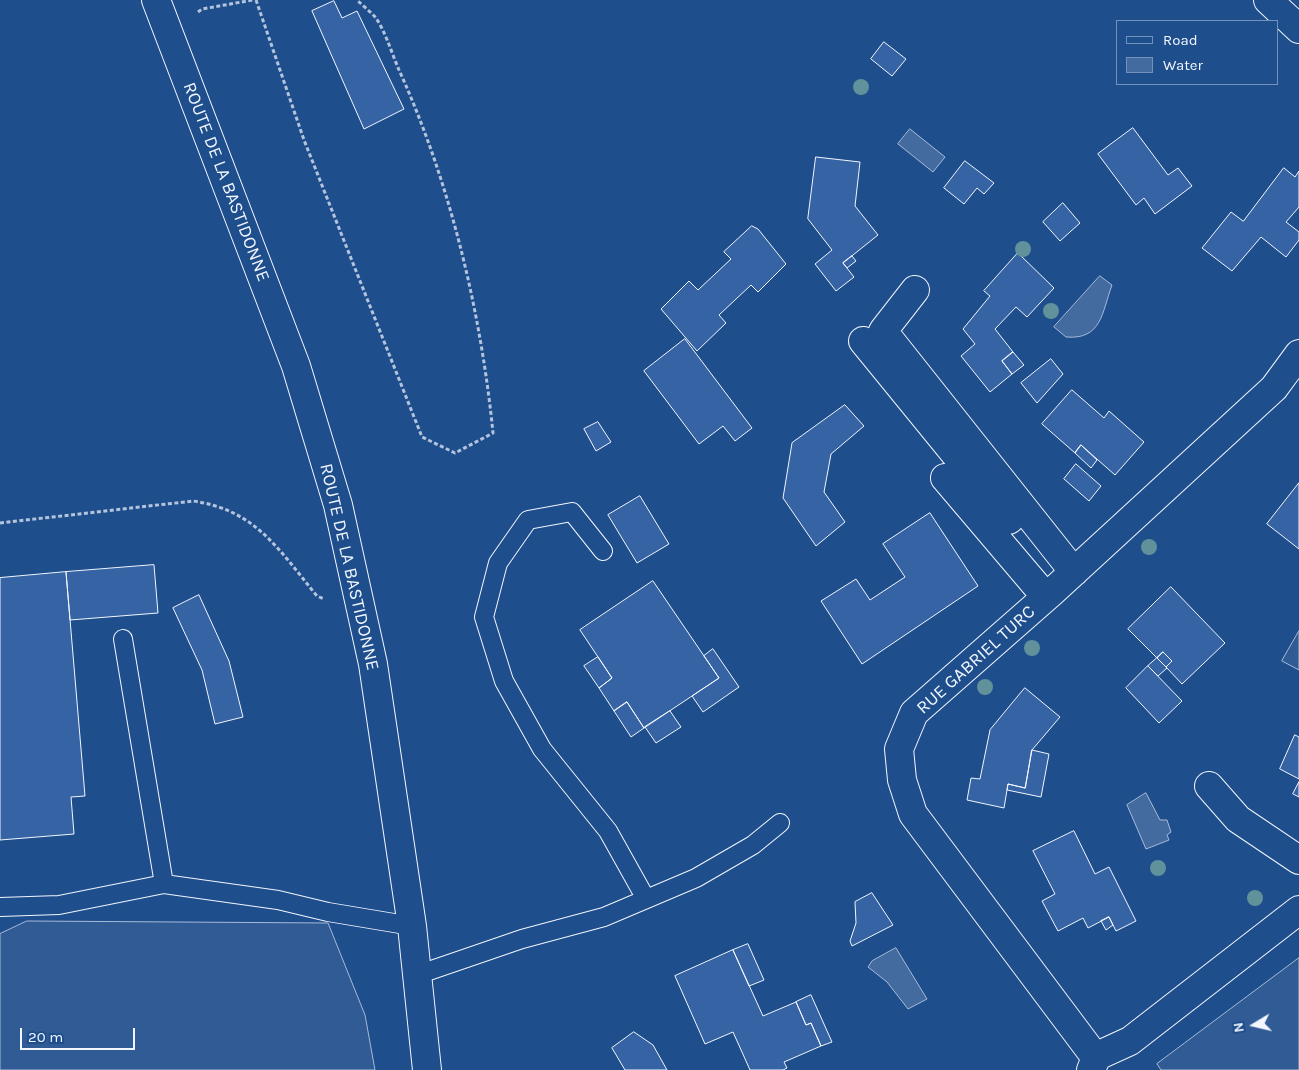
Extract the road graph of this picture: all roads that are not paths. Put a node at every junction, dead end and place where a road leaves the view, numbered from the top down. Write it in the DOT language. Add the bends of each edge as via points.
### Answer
graph roads {
  1 [pos="156,0"];
  2 [pos="1268,0"];
  3 [pos="1299,29"];
  4 [pos="915,290"];
  5 [pos="863,341"];
  6 [pos="1299,354"];
  7 [pos="945,478"];
  8 [pos="602,551"];
  9 [pos="1060,584"];
  10 [pos="123,639"];
  11 [pos="1209,786"];
  12 [pos="780,822"];
  13 [pos="1299,860"];
  14 [pos="164,884"];
  15 [pos="646,899"];
  16 [pos="0,907"];
  17 [pos="1299,910"];
  18 [pos="412,926"];
  19 [pos="417,975"];
  20 [pos="1093,1063"];
  21 [pos="427,1070"];
  1 -- 18 [label="street, ROUTE DE LA BASTIDONNE" via="296,366 338,505 373,664"];
  2 -- 3 [label="street"];
  4 -- 9 [label="street" via="883,331"];
  5 -- 9 [label="street"];
  6 -- 9 [label="street, RUE GABRIEL TURC" via="1274,388"];
  7 -- 9 [label="street"];
  8 -- 15 [label="lane" via="572,512 528,520 498,563 484,617 504,681 542,749 608,831"];
  9 -- 20 [label="street, RUE GABRIEL TURC" via="914,714 898,748 902,780 913,814"];
  10 -- 14 [label="lane"];
  11 -- 13 [label="street" via="1238,820"];
  12 -- 15 [label="lane" via="753,845 696,878"];
  14 -- 16 [label="lane" via="59,905"];
  14 -- 18 [label="lane" via="278,900"];
  15 -- 19 [label="lane" via="604,917"];
  17 -- 20 [label="street" via="1130,1041"];
  18 -- 19 [label="street, ROUTE DE LA BASTIDONNE"];
  19 -- 21 [label="street, ROUTE DE LA BASTIDONNE"];
}
